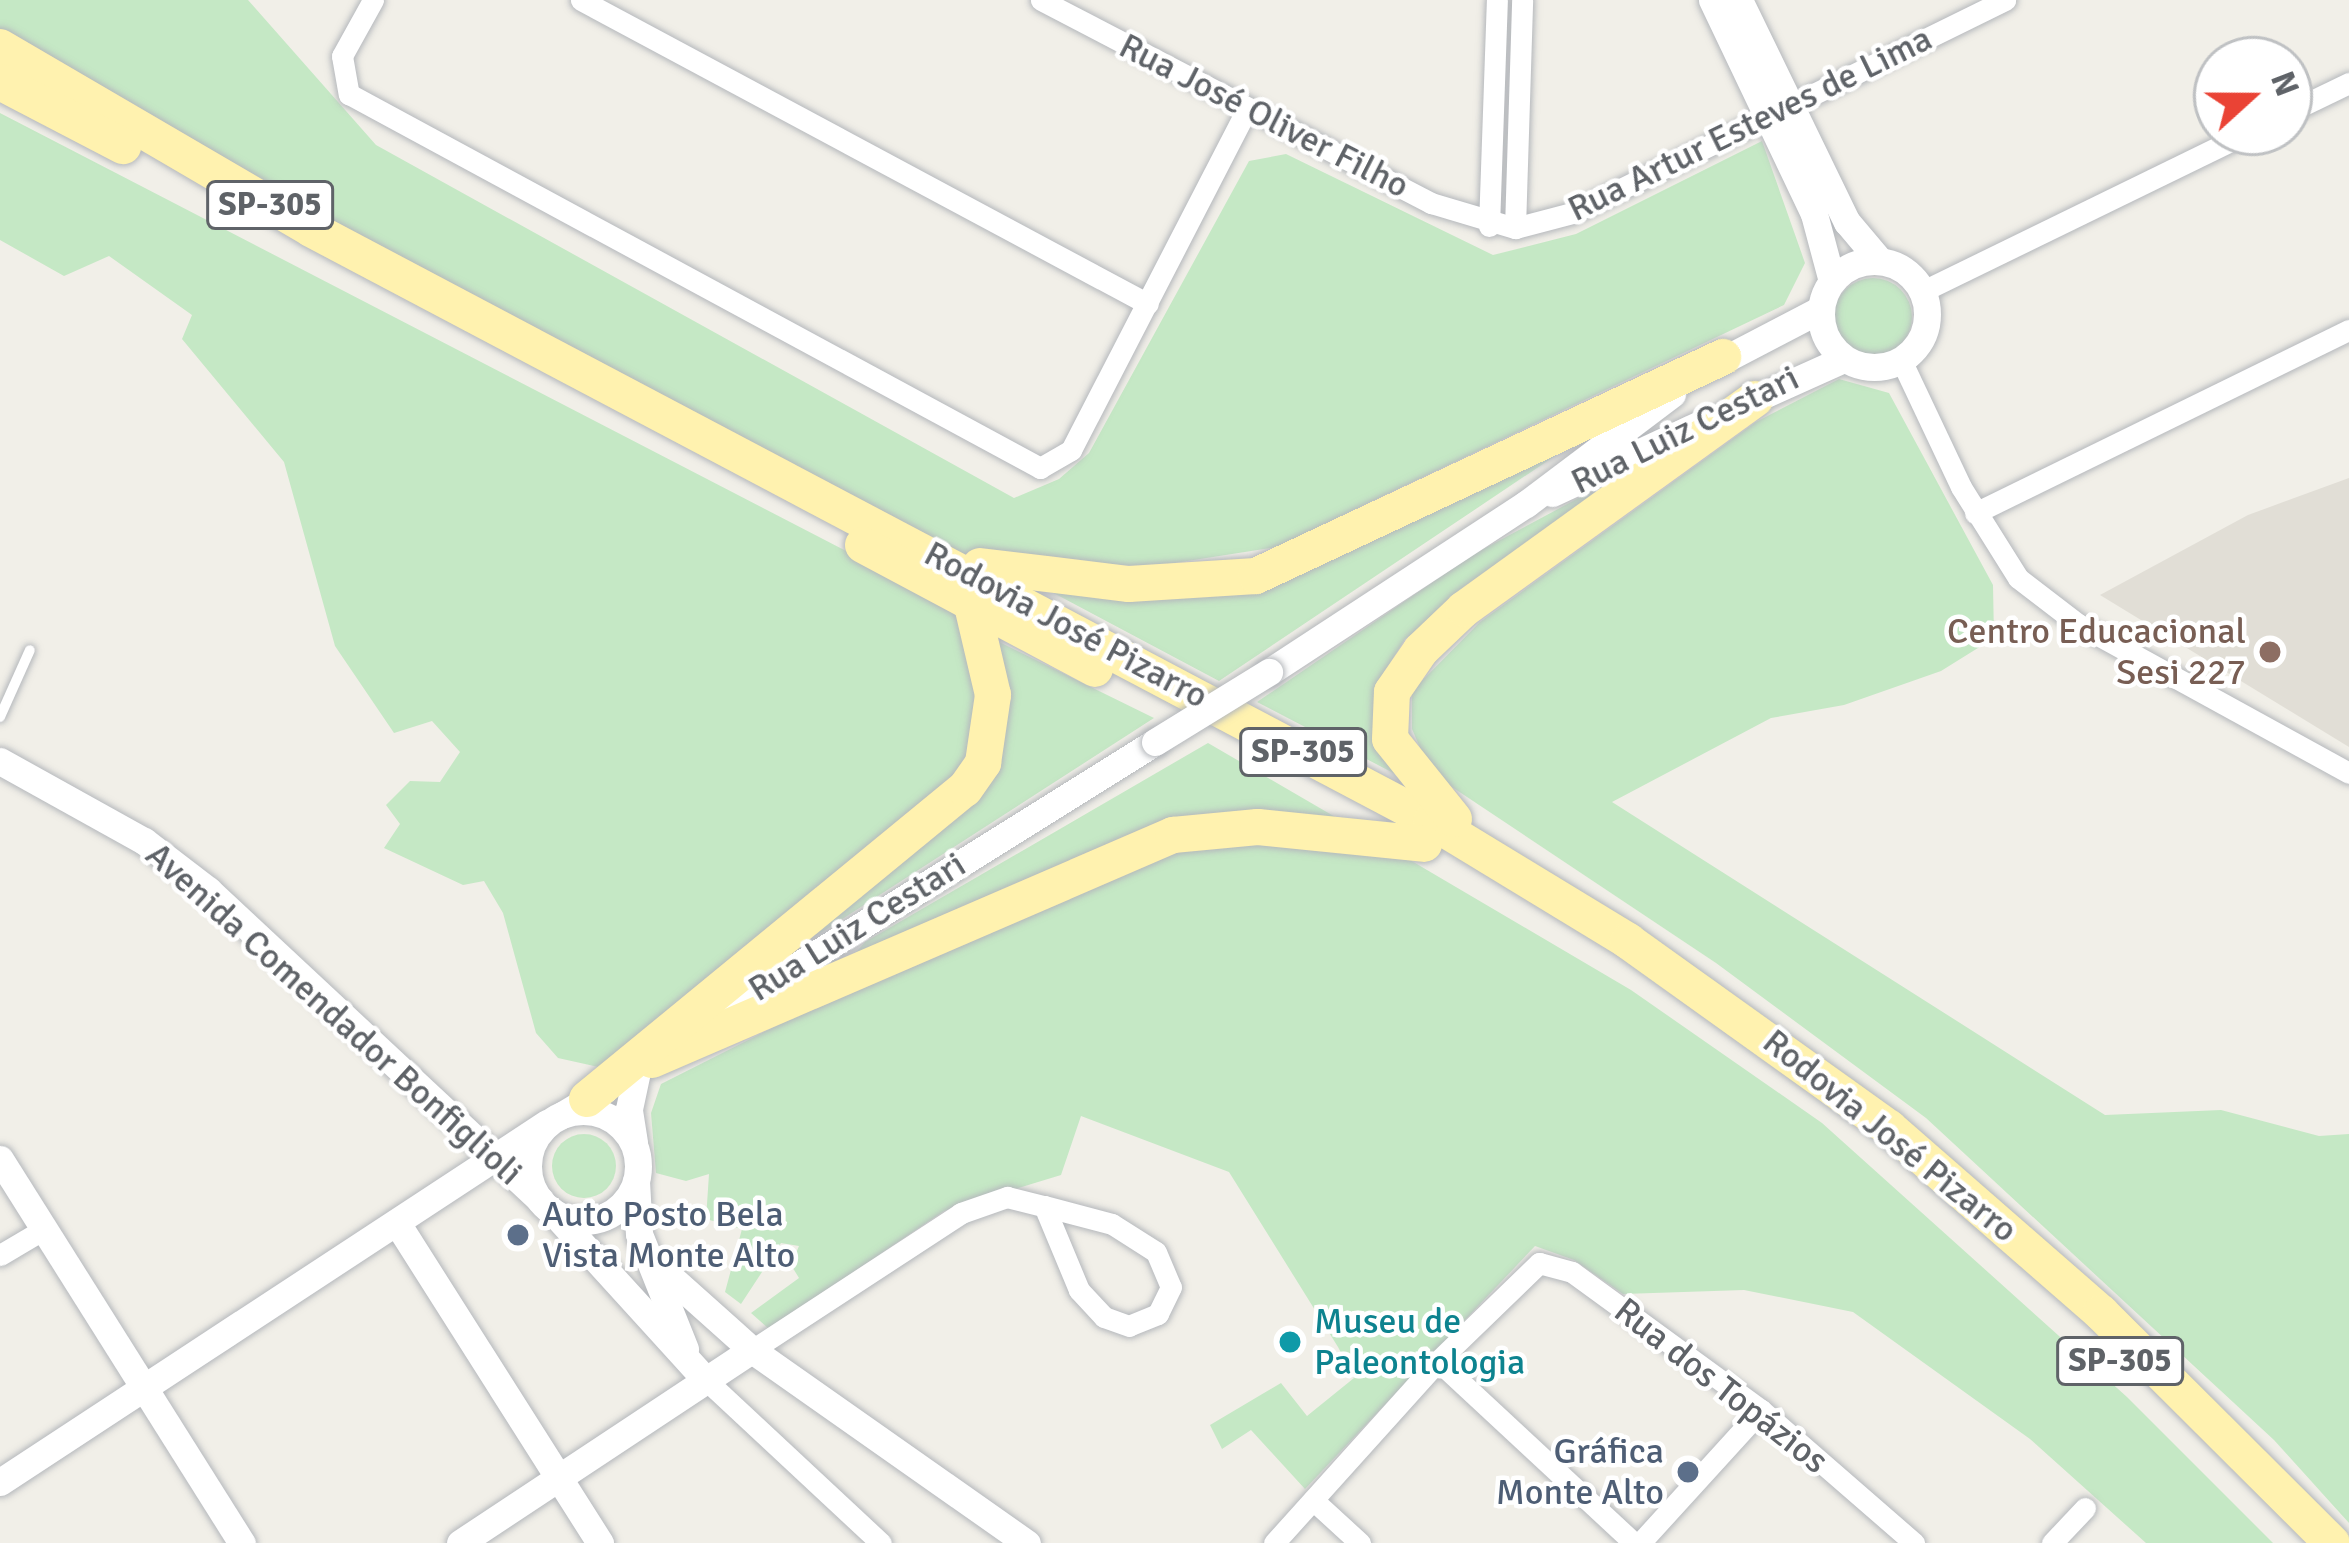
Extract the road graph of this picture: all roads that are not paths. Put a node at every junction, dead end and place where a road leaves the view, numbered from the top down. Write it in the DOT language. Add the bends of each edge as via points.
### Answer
graph roads {
  1 [pos="373,0"];
  2 [pos="581,0"];
  3 [pos="1041,0"];
  4 [pos="1497,0"];
  5 [pos="1522,0"];
  6 [pos="1712,0"];
  7 [pos="1739,0"];
  8 [pos="2005,0"];
  9 [pos="0,47"];
  10 [pos="0,82"];
  11 [pos="2349,83"];
  12 [pos="2313,100"];
  13 [pos="1247,110"];
  14 [pos="1781,112"];
  15 [pos="2200,156"];
  16 [pos="1489,226"];
  17 [pos="1515,228"];
  18 [pos="1880,261"];
  19 [pos="1832,281"];
  20 [pos="1923,292"];
  21 [pos="1148,304"];
  22 [pos="1821,309"];
  23 [pos="2349,330"];
  24 [pos="1723,357"];
  25 [pos="1844,359"];
  26 [pos="1901,360"];
  27 [pos="1755,399"];
  28 [pos="1526,504"];
  29 [pos="1975,513"];
  30 [pos="950,562"];
  31 [pos="970,601"];
  32 [pos="30,650"];
  33 [pos="0,714"];
  34 [pos="0,761"];
  35 [pos="2349,773"];
  36 [pos="1424,844"];
  37 [pos="1494,859"];
  38 [pos="645,1065"];
  39 [pos="565,1112"];
  40 [pos="494,1155"];
  41 [pos="0,1160"];
  42 [pos="636,1161"];
  43 [pos="546,1206"];
  44 [pos="1044,1206"];
  45 [pos="397,1223"];
  46 [pos="44,1229"];
  47 [pos="0,1255"];
  48 [pos="649,1258"];
  49 [pos="752,1350"];
  50 [pos="1438,1361"];
  51 [pos="698,1372"];
  52 [pos="143,1387"];
  53 [pos="1761,1410"];
  54 [pos="558,1478"];
  55 [pos="0,1482"];
  56 [pos="1313,1500"];
  57 [pos="2084,1508"];
  58 [pos="1021,1542"];
  59 [pos="242,1543"];
  60 [pos="460,1543"];
  61 [pos="599,1543"];
  62 [pos="881,1543"];
  63 [pos="1274,1543"];
  64 [pos="1360,1543"];
  65 [pos="1637,1543"];
  66 [pos="1914,1543"];
  67 [pos="2052,1543"];
  68 [pos="2299,1543"];
  69 [pos="2332,1543"];
  1 -- 21 [label="street" via="339,70 349,94 1040,468 1071,450"];
  2 -- 21 [label="street"];
  3 -- 13 [label="street, Rua José Oliver Filho"];
  4 -- 16 [label="street"];
  5 -- 17 [label="street"];
  6 -- 14 [label="street"];
  7 -- 14 [label="street"];
  8 -- 14 [label="street, Rua Artur Esteves de Lima"];
  9 -- 30 [label="main road, Rodovia José Pizarro / SP-305" via="311,229"];
  10 -- 31 [label="main road, Rodovia José Pizarro / SP-305"];
  11 -- 12 [label="street"];
  13 -- 16 [label="street, Rua José Oliver Filho"];
  13 -- 21 [label="street"];
  14 -- 17 [label="street, Rua Artur Esteves de Lima" via="1571,213"];
  14 -- 18 [label="street"];
  14 -- 19 [label="street"];
  15 -- 20 [label="street"];
  16 -- 17 [label="street, Rua Artur Esteves de Lima"];
  18 -- 19 [label="street"];
  18 -- 20 [label="street" via="1912,276"];
  19 -- 22 [label="street"];
  20 -- 26 [label="street" via="1924,334"];
  22 -- 24 [label="street, Rua Luiz Cestari"];
  22 -- 25 [label="street" via="1826,337"];
  23 -- 29 [label="street"];
  24 -- 28 [label="street, Rua Luiz Cestari"];
  24 -- 30 [label="main road" via="1256,576 1129,584"];
  25 -- 26 [label="street" via="1876,368"];
  25 -- 27 [label="street, Rua Luiz Cestari"];
  26 -- 29 [label="street"];
  27 -- 28 [label="street, Rua Luiz Cestari"];
  27 -- 37 [label="main road" via="1464,609 1392,692 1397,754"];
  28 -- 38 [label="street, Rua Luiz Cestari, bridge"];
  29 -- 35 [label="street" via="1996,550 2044,602"];
  30 -- 37 [label="main road, Rodovia José Pizarro / SP-305"];
  31 -- 36 [label="main road, Rodovia José Pizarro / SP-305"];
  31 -- 39 [label="main road" via="993,695 983,764 965,789"];
  32 -- 33 [label="lane"];
  34 -- 40 [label="street, Avenida Comendador Bonfiglioli" via="144,841 208,890"];
  36 -- 38 [label="main road" via="1258,826 1174,836"];
  36 -- 68 [label="main road, Rodovia José Pizarro / SP-305" via="1658,983 1845,1119 2050,1296"];
  37 -- 69 [label="main road, Rodovia José Pizarro / SP-305" via="1720,1003 1889,1128 2101,1313"];
  38 -- 39 [label="street, Rua Luiz Cestari"];
  38 -- 42 [label="street" via="629,1109"];
  39 -- 40 [label="street, Rua Luiz Cestari"];
  39 -- 42 [label="street" via="608,1117"];
  39 -- 43 [label="street" via="528,1168"];
  40 -- 43 [label="street, Avenida Comendador Bonfiglioli"];
  40 -- 45 [label="street, Rua Luiz Cestari"];
  41 -- 46 [label="street"];
  42 -- 43 [label="street" via="627,1199 601,1218"];
  42 -- 48 [label="street" via="639,1234"];
  43 -- 51 [label="street, Avenida Comendador Bonfiglioli"];
  44 -- 44 [label="street" via="1112,1225 1156,1252 1171,1287 1158,1313 1129,1326 1104,1317 1079,1291"];
  44 -- 49 [label="street" via="1007,1197 961,1213"];
  45 -- 52 [label="street, Rua Luiz Cestari"];
  45 -- 54 [label="street"];
  46 -- 47 [label="street"];
  46 -- 52 [label="street"];
  48 -- 49 [label="street"];
  48 -- 51 [label="street"];
  49 -- 51 [label="street"];
  49 -- 58 [label="street"];
  50 -- 53 [label="street, Rua dos Topázios" via="1539,1263 1573,1272"];
  50 -- 56 [label="street"];
  50 -- 65 [label="street"];
  51 -- 54 [label="street"];
  51 -- 62 [label="street, Avenida Comendador Bonfiglioli"];
  52 -- 55 [label="street, Rua Luiz Cestari"];
  52 -- 59 [label="street"];
  53 -- 65 [label="street"];
  53 -- 66 [label="street, Rua dos Topázios"];
  54 -- 60 [label="street"];
  54 -- 61 [label="street"];
  56 -- 63 [label="street"];
  56 -- 64 [label="street"];
  57 -- 67 [label="street"];
}
